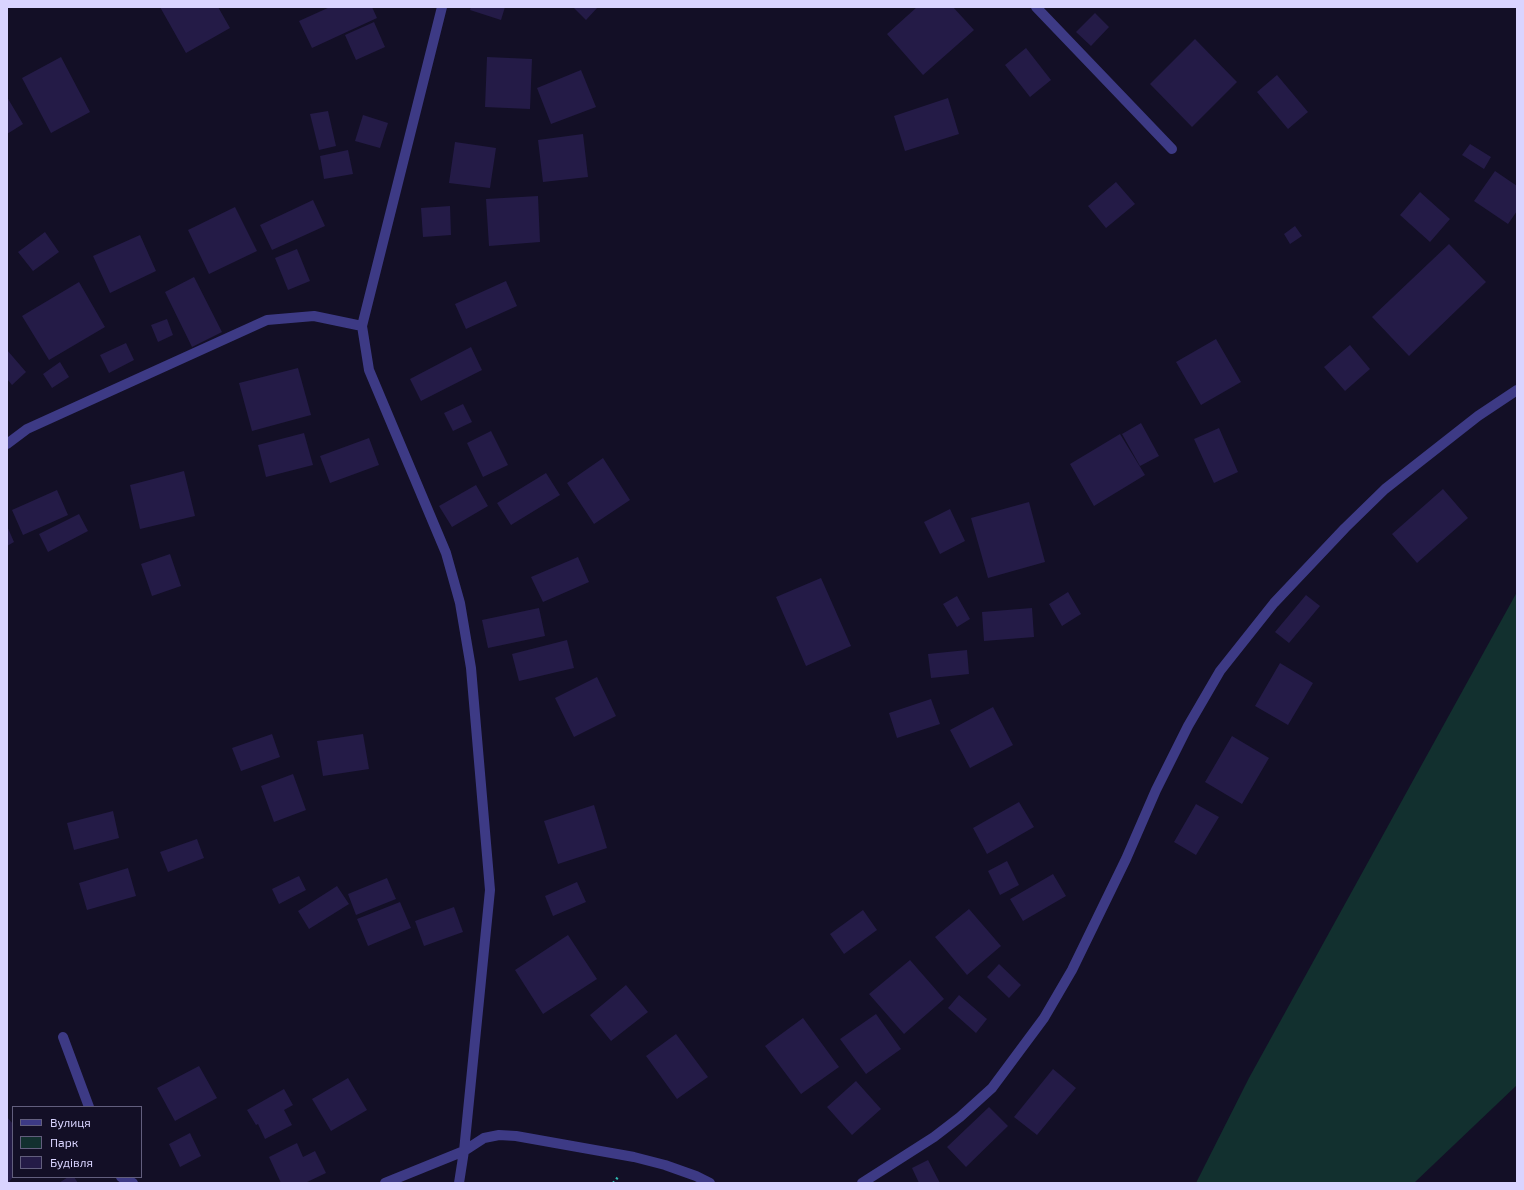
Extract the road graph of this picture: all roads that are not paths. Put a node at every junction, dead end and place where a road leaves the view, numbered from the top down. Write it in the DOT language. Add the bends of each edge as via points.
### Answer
graph roads {
  1 [pos="442,7"];
  2 [pos="1036,7"];
  3 [pos="1172,149"];
  4 [pos="362,326"];
  5 [pos="1517,390"];
  6 [pos="7,444"];
  7 [pos="63,1037"];
  8 [pos="89,1106"];
  9 [pos="464,1151"];
  10 [pos="124,1178"];
  11 [pos="133,1183"];
  12 [pos="385,1183"];
  13 [pos="459,1183"];
  14 [pos="710,1183"];
  15 [pos="862,1183"];
  1 -- 4 [label="street"];
  2 -- 3 [label="street"];
  4 -- 6 [label="street" via="314,316 268,320 27,430"];
  4 -- 9 [label="street" via="369,370 446,553 460,603 471,668 490,890"];
  5 -- 15 [label="street" via="1478,416 1385,489 1274,603 1220,671 1188,726 1076,964 1044,1018 992,1088 934,1137"];
  7 -- 8 [label="street"];
  9 -- 12 [label="street"];
  9 -- 13 [label="street"];
  9 -- 14 [label="street" via="484,1138 498,1135 516,1136 634,1157 665,1165"];
  10 -- 11 [label="street"];
}
